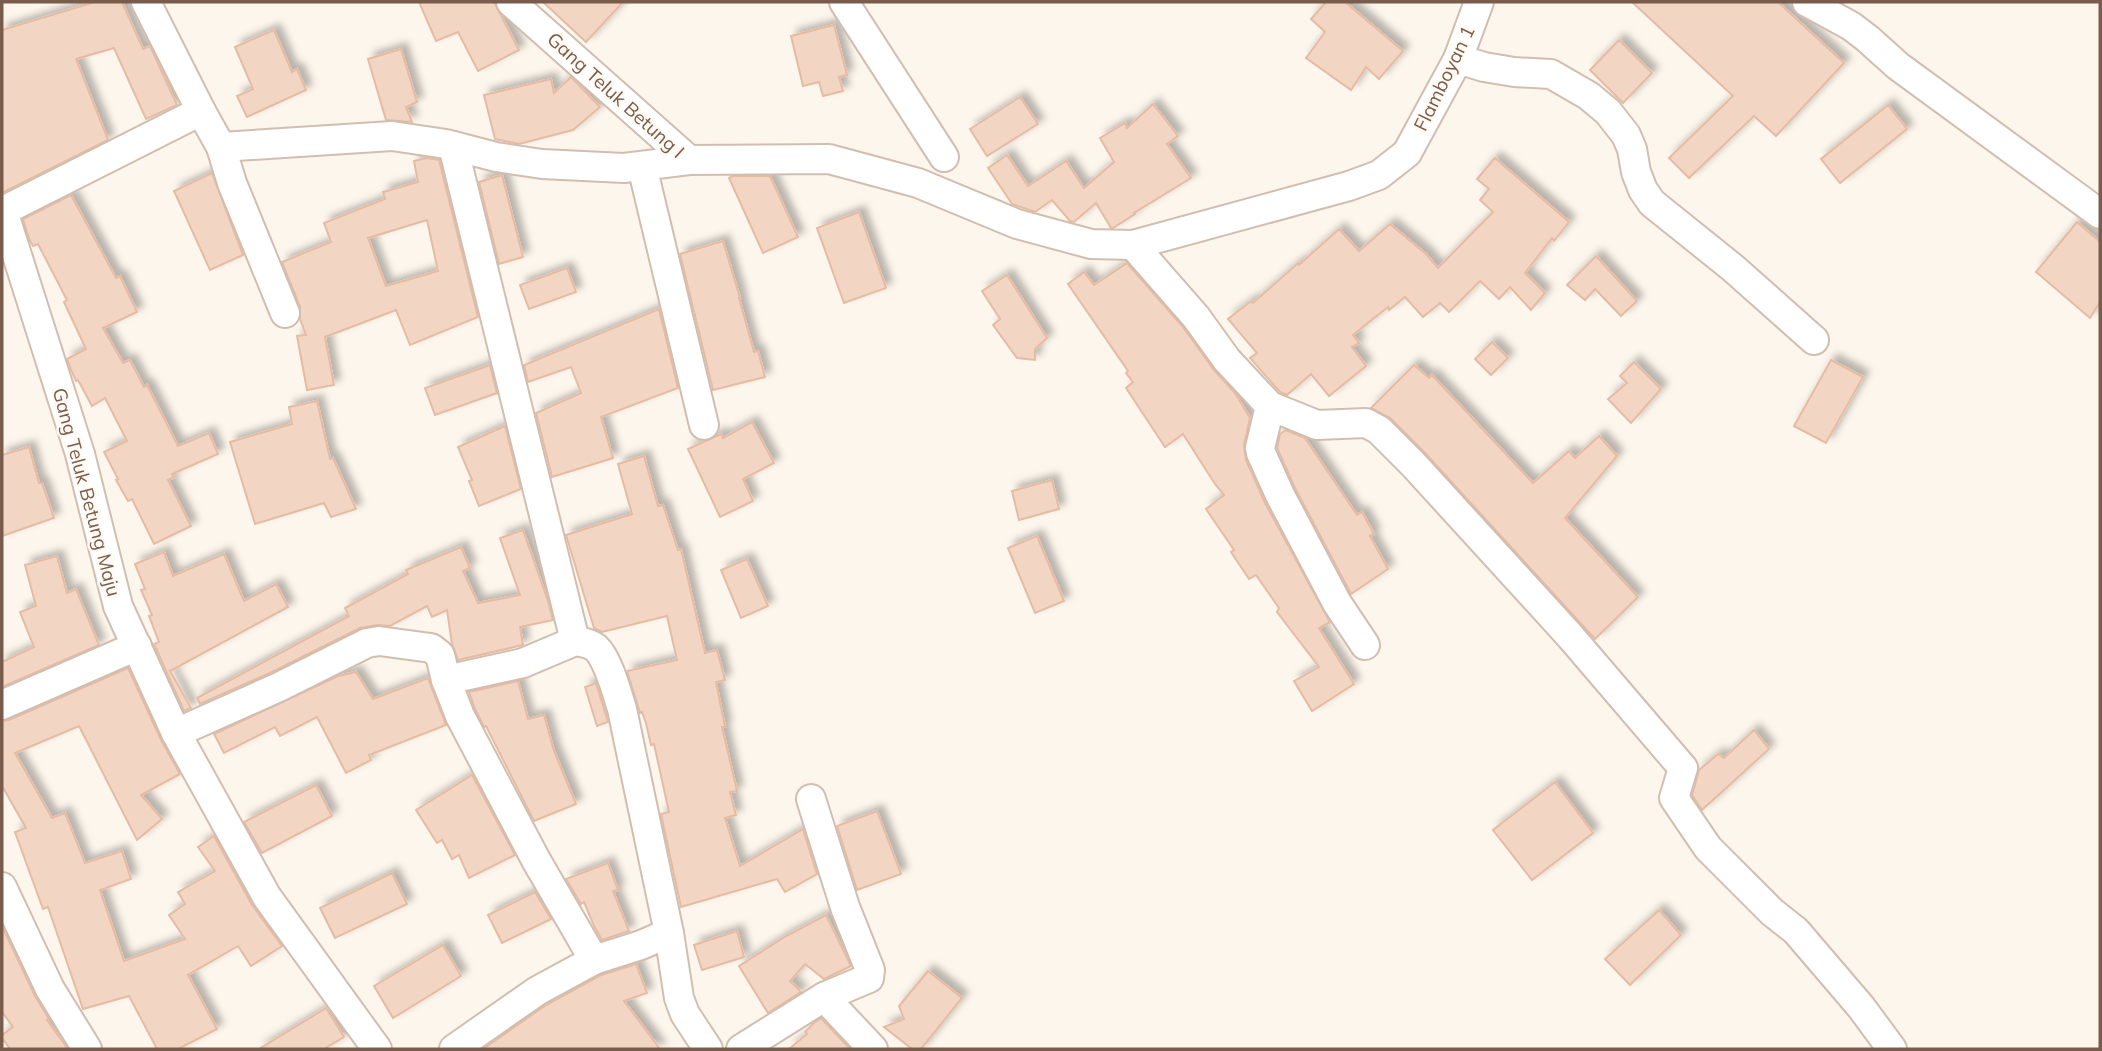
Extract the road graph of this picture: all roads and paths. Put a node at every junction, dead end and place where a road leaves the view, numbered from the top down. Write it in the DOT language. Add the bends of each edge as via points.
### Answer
graph roads {
  1 [pos="145,2"];
  2 [pos="511,2"];
  3 [pos="844,2"];
  4 [pos="1479,2"];
  5 [pos="1807,2"];
  6 [pos="1458,59"];
  7 [pos="201,111"];
  8 [pos="453,146"];
  9 [pos="222,147"];
  10 [pos="689,160"];
  11 [pos="642,166"];
  12 [pos="918,183"];
  13 [pos="2,211"];
  14 [pos="2100,214"];
  15 [pos="1133,245"];
  16 [pos="285,313"];
  17 [pos="1814,340"];
  18 [pos="1270,405"];
  19 [pos="704,425"];
  20 [pos="575,640"];
  21 [pos="1365,645"];
  22 [pos="137,646"];
  23 [pos="446,680"];
  24 [pos="2,705"];
  25 [pos="176,733"];
  26 [pos="811,799"];
  27 [pos="2,887"];
  28 [pos="670,933"];
  29 [pos="594,960"];
  30 [pos="824,997"];
  31 [pos="87,1049"];
  32 [pos="377,1049"];
  33 [pos="454,1049"];
  34 [pos="709,1049"];
  35 [pos="741,1049"];
  36 [pos="873,1049"];
  37 [pos="1892,1049"];
  1 -- 7 [label="street"];
  2 -- 10 [label="street, Gang Teluk Betung I"];
  3 -- 12 [label="street" via="952,153"];
  4 -- 6 [label="street, Flamboyan 1"];
  5 -- 14 [label="street" via="1851,26 1898,66"];
  6 -- 15 [label="street, Flamboyan 1" via="1407,153 1379,175"];
  6 -- 17 [label="street" via="1494,69 1551,74 1589,96 1626,135 1636,172 1652,203"];
  7 -- 9 [label="street"];
  7 -- 13 [label="street"];
  8 -- 9 [label="street" via="392,135"];
  8 -- 11 [label="street" via="542,164"];
  8 -- 20 [label="street"];
  9 -- 16 [label="street"];
  10 -- 11 [label="street"];
  10 -- 12 [label="street" via="829,159"];
  11 -- 19 [label="street"];
  12 -- 15 [label="street" via="1017,224 1091,244"];
  13 -- 22 [label="street, Gang Teluk Betung Maju" via="80,454 118,606"];
  15 -- 18 [label="street"];
  18 -- 21 [label="street" via="1261,453 1325,580"];
  18 -- 37 [label="street" via="1317,425 1366,423 1413,464 1684,768 1674,798 1708,848 1796,931"];
  20 -- 23 [label="street" via="523,663"];
  20 -- 28 [label="street" via="597,649 611,675"];
  22 -- 24 [label="street"];
  22 -- 25 [label="street, Gang Teluk Betung Maju"];
  23 -- 25 [label="street" via="440,655 431,648 367,643"];
  23 -- 29 [label="street" via="460,716 536,860"];
  25 -- 32 [label="street, Gang Teluk Betung Maju" via="267,897"];
  26 -- 30 [label="street" via="870,970 869,978"];
  27 -- 31 [label="street" via="50,989"];
  28 -- 29 [label="street"];
  28 -- 34 [label="street" via="679,998"];
  29 -- 33 [label="street" via="537,991"];
  30 -- 35 [label="street"];
  30 -- 36 [label="street"];
}
